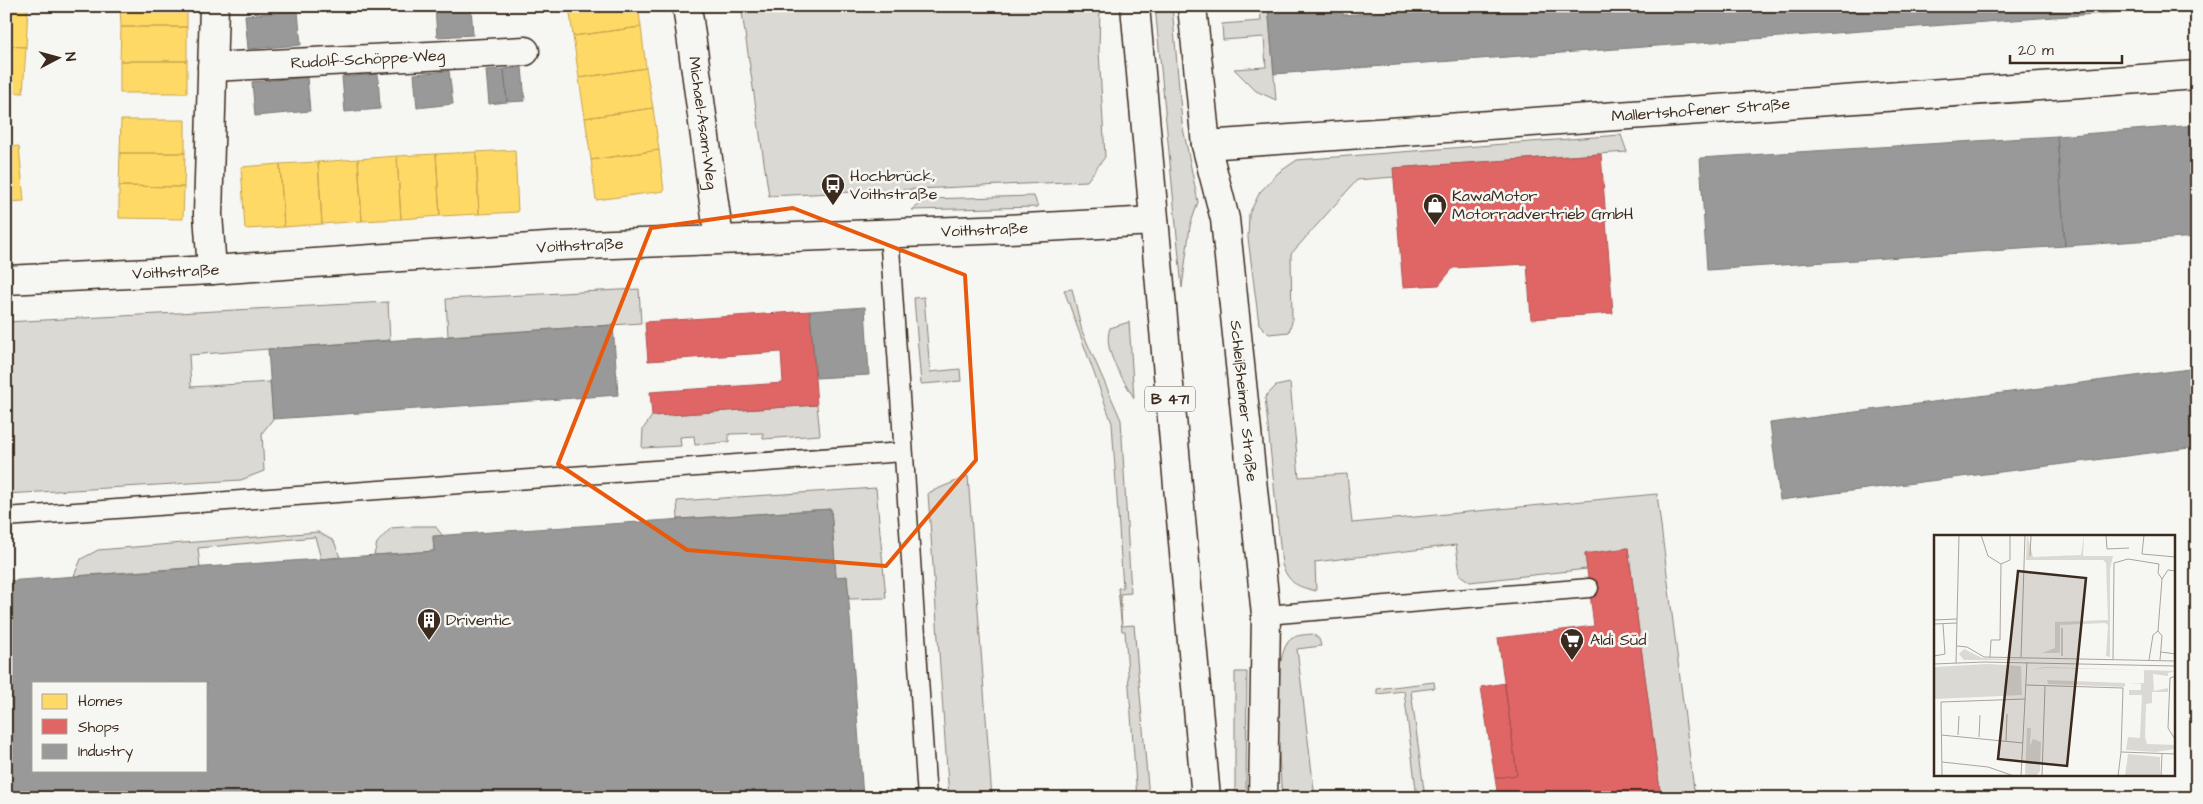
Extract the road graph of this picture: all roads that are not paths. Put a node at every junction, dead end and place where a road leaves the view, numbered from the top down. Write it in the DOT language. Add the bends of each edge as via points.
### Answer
graph roads {
  1 [pos="214,6"];
  2 [pos="687,6"];
  3 [pos="1135,6"];
  4 [pos="1192,6"];
  5 [pos="525,51"];
  6 [pos="212,67"];
  7 [pos="2197,75"];
  8 [pos="1206,145"];
  9 [pos="1154,221"];
  10 [pos="889,233"];
  11 [pos="719,239"];
  12 [pos="212,270"];
  13 [pos="6,280"];
  14 [pos="903,452"];
  15 [pos="6,517"];
  16 [pos="1589,588"];
  17 [pos="1266,615"];
  18 [pos="927,798"];
  19 [pos="1206,798"];
  20 [pos="1263,798"];
  1 -- 6 [label="street"];
  2 -- 11 [label="street, Michael-Asam-Weg"];
  3 -- 9 [label="street, B 471"];
  4 -- 8 [label="street, Schleißheimer Straße"];
  5 -- 6 [label="street, Rudolf-Schöppe-Weg"];
  6 -- 12 [label="street" via="208,214"];
  7 -- 8 [label="street, Mallertshofener Straße"];
  8 -- 17 [label="street, Schleißheimer Straße" via="1225,219"];
  9 -- 10 [label="street, Voithstraße"];
  9 -- 19 [label="street, B 471"];
  10 -- 11 [label="street, Voithstraße"];
  10 -- 14 [label="lane"];
  11 -- 12 [label="street, Voithstraße" via="561,246"];
  12 -- 13 [label="street, Voithstraße"];
  14 -- 15 [label="lane"];
  14 -- 18 [label="lane"];
  16 -- 17 [label="lane"];
  17 -- 20 [label="street, Schleißheimer Straße"];
}
